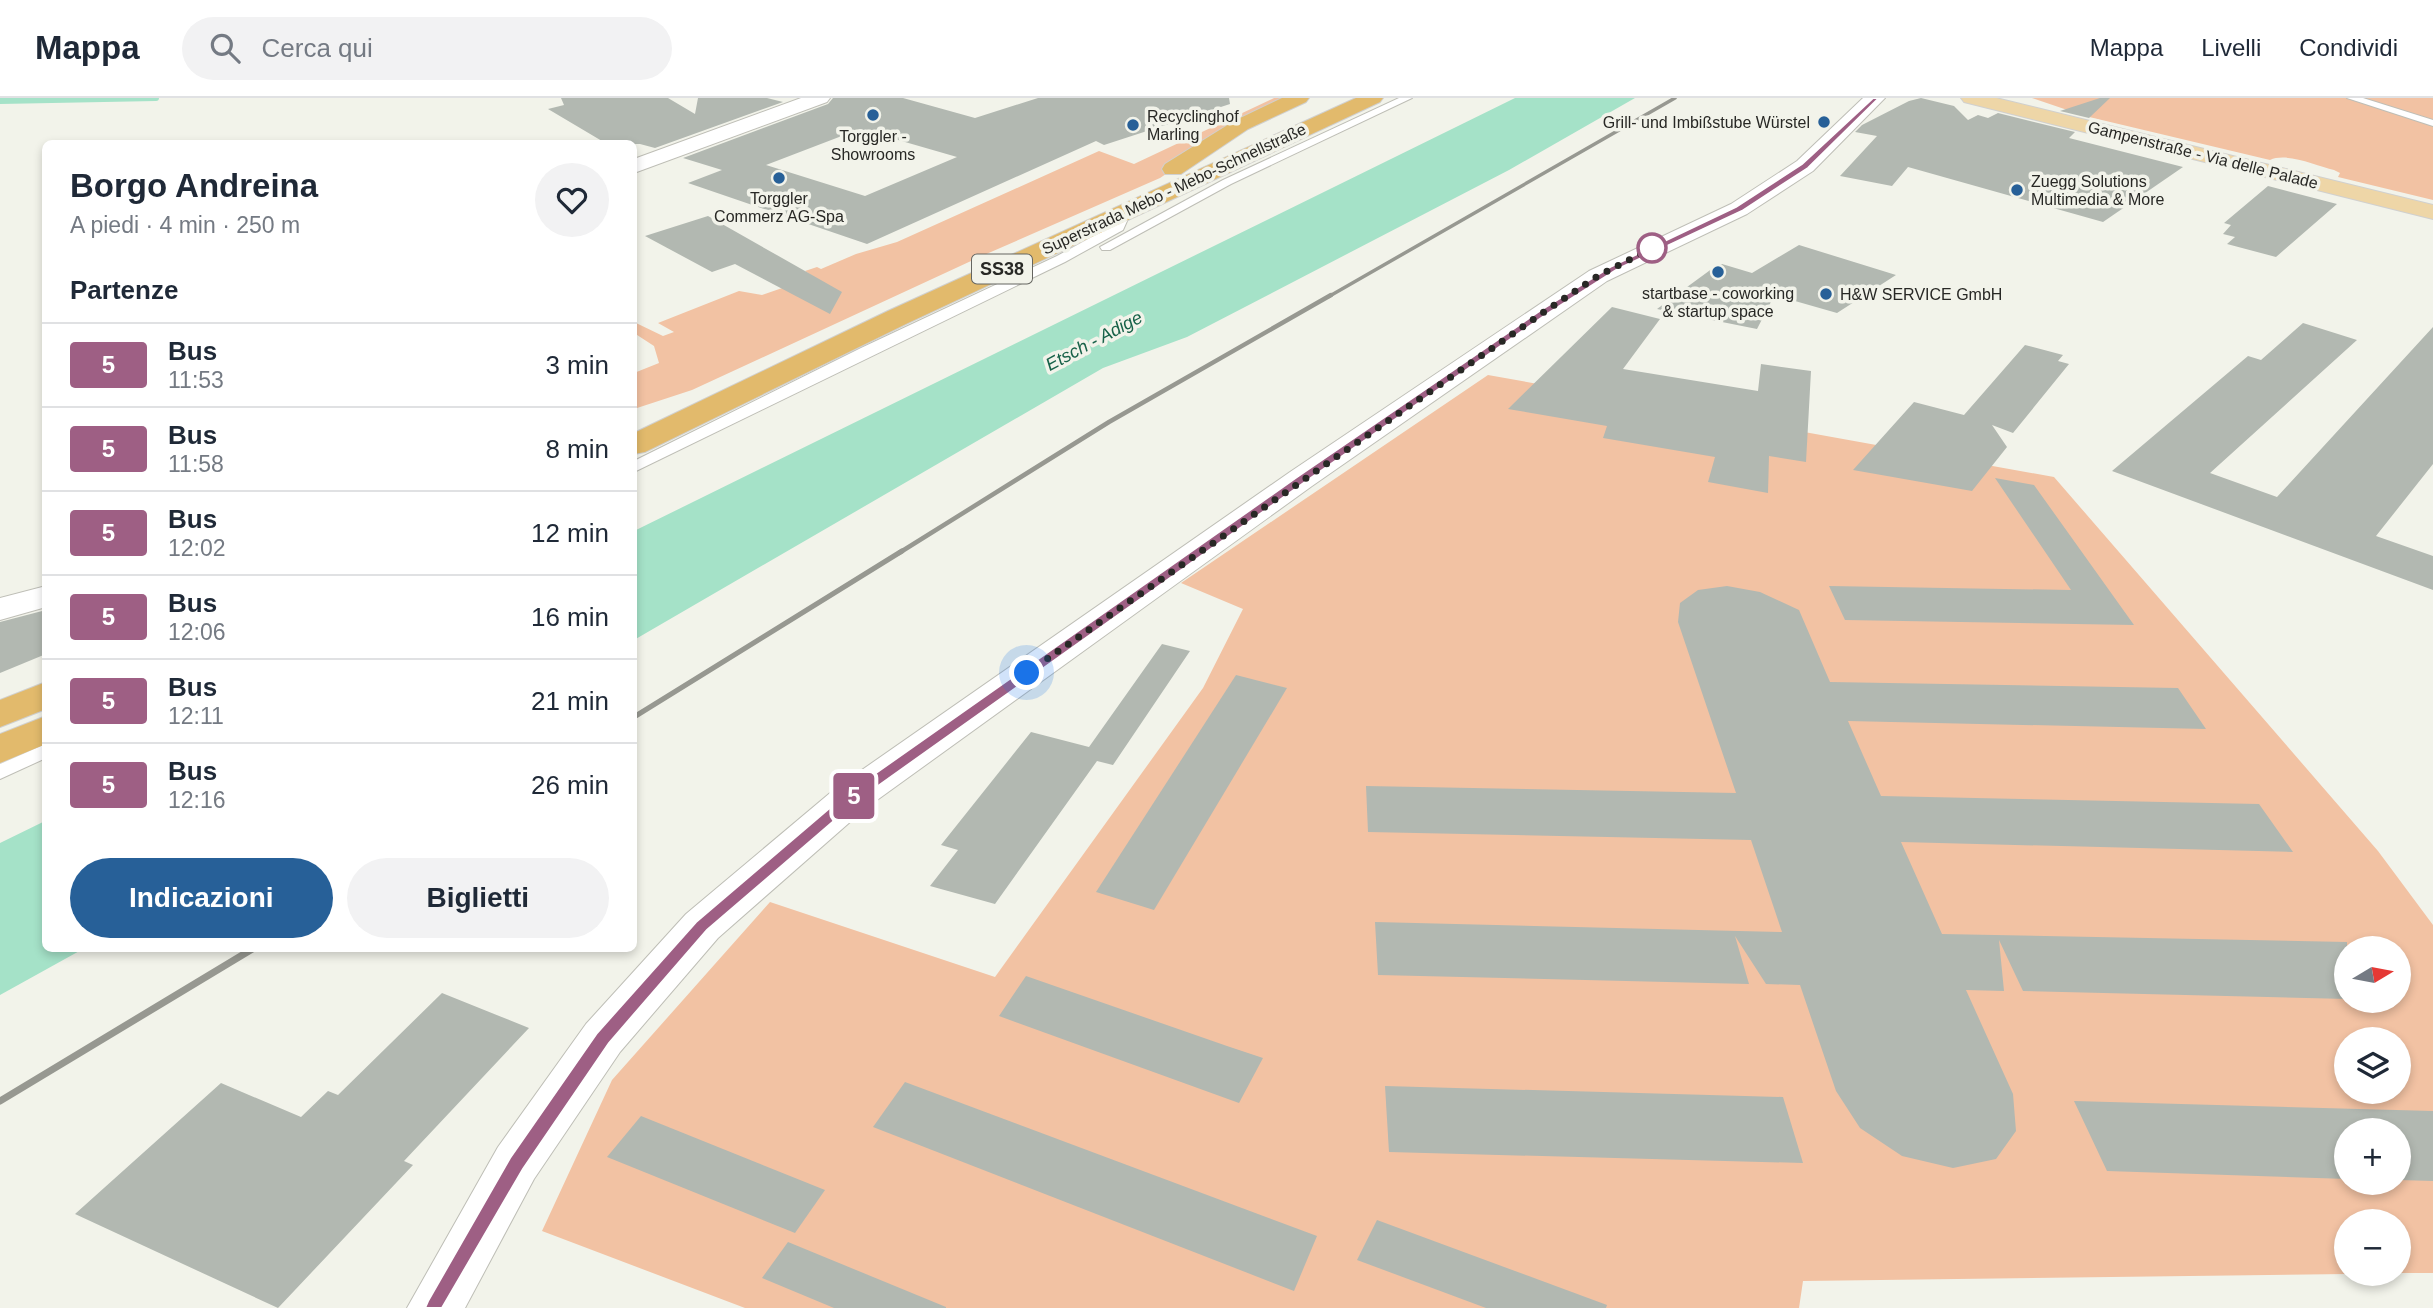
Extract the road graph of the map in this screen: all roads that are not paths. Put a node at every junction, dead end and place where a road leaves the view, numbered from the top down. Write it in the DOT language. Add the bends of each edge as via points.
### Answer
graph roads {
  1 [pos="820,98"];
  2 [pos="1299,98"];
  3 [pos="1339,98"];
  4 [pos="1373,98"];
  5 [pos="1407,98"];
  6 [pos="1972,98"];
  7 [pos="2352,98"];
  8 [pos="1867,107"];
  9 [pos="2433,123"];
  10 [pos="637,165"];
  11 [pos="1160,178"];
  12 [pos="1125,212"];
  13 [pos="2433,212"];
  14 [pos="1061,259"];
  15 [pos="637,417"];
  16 [pos="637,444"];
  17 [pos="637,466"];
  18 [pos="42,597"];
  19 [pos="0,609"];
  20 [pos="42,696"];
  21 [pos="0,715"];
  22 [pos="42,730"];
  23 [pos="0,750"];
  24 [pos="42,752"];
  25 [pos="0,772"];
  26 [pos="435,1308"];
  1 -- 10 [label="street"];
  2 -- 11 [label="highway" via="1241,125"];
  3 -- 11 [label="highway, Superstrada Mebo - Mebo-Schnellstraße / SS38"];
  4 -- 12 [label="highway, Superstrada Mebo - Mebo-Schnellstraße / SS38"];
  5 -- 14 [label="lane" via="1227,182 1100,250"];
  6 -- 13 [label="main road, Gampenstraße - Via delle Palade"];
  7 -- 9 [label="lane"];
  8 -- 26 [label="street" via="1805,166 1739,209 1618,266 1544,312 851,798 702,926 603,1038 516,1163"];
  11 -- 15 [label="highway, Superstrada Mebo - Mebo-Schnellstraße / SS38"];
  12 -- 14 [label="lane" via="1119,227"];
  12 -- 16 [label="highway, Superstrada Mebo - Mebo-Schnellstraße / SS38"];
  14 -- 17 [label="lane"];
  18 -- 19 [label="street"];
  20 -- 21 [label="highway"];
  22 -- 23 [label="highway"];
  24 -- 25 [label="lane"];
}
